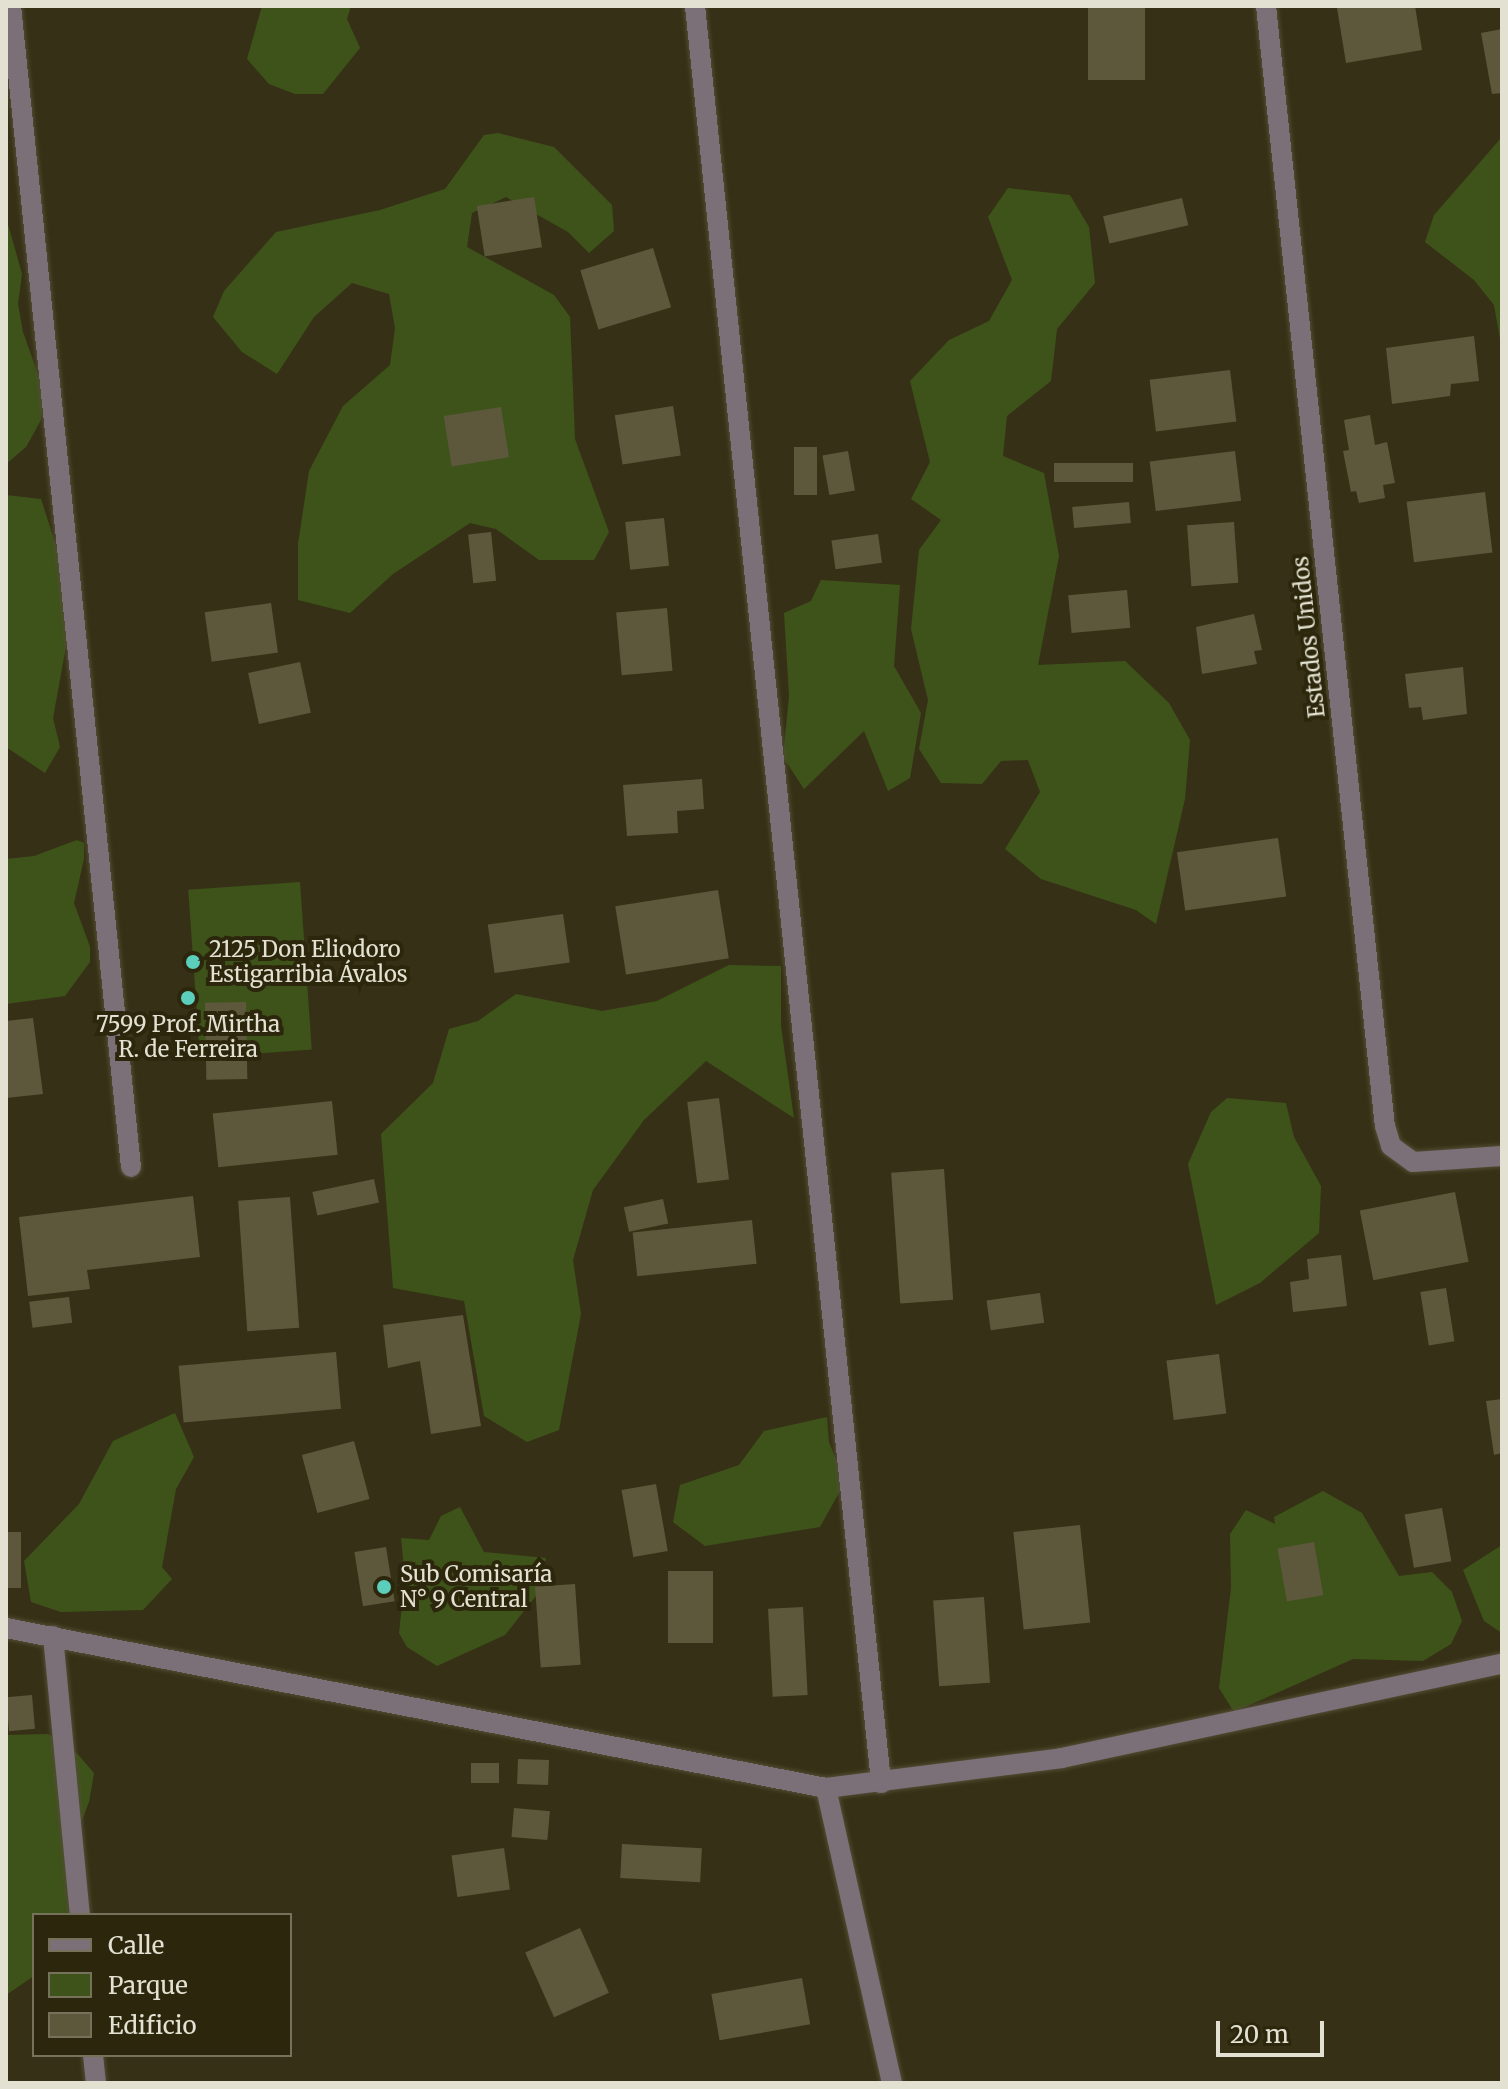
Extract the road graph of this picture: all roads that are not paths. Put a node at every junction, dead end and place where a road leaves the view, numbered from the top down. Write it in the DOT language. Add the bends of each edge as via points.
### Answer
graph roads {
  1 [pos="11,6"];
  2 [pos="695,6"];
  3 [pos="1266,6"];
  4 [pos="13,89"];
  5 [pos="1502,1156"];
  6 [pos="131,1167"];
  7 [pos="6,1628"];
  8 [pos="53,1636"];
  9 [pos="1502,1664"];
  10 [pos="881,1783"];
  11 [pos="826,1788"];
  12 [pos="80,1913"];
  13 [pos="93,2057"];
  14 [pos="96,2083"];
  15 [pos="892,2083"];
  1 -- 4 [label="street"];
  2 -- 10 [label="street"];
  3 -- 5 [label="street, Estados Unidos" via="1385,1126 1391,1146 1413,1162"];
  4 -- 6 [label="street"];
  7 -- 8 [label="street"];
  8 -- 11 [label="street"];
  8 -- 12 [label="street"];
  9 -- 10 [label="street" via="1062,1758"];
  10 -- 11 [label="street"];
  11 -- 15 [label="street"];
  13 -- 14 [label="street"];
}
